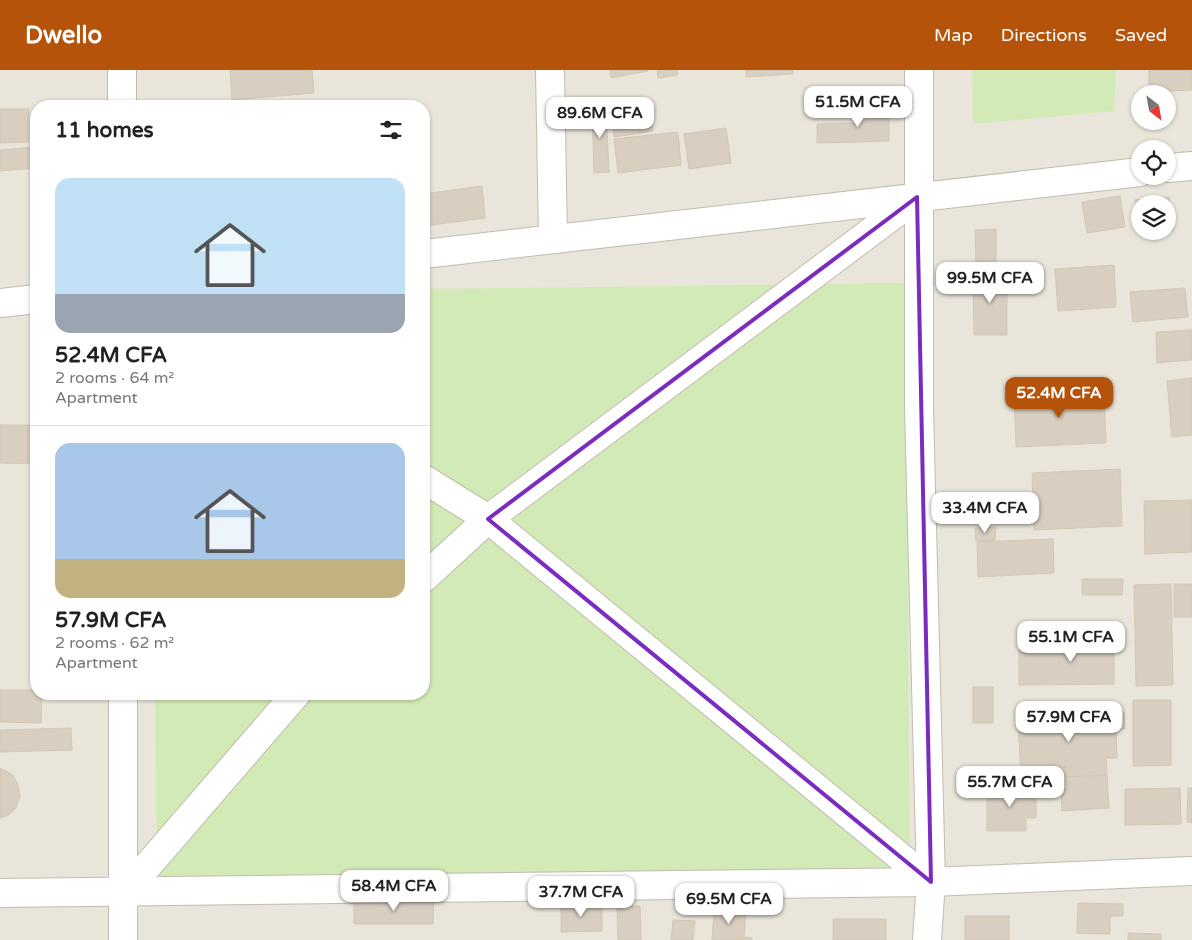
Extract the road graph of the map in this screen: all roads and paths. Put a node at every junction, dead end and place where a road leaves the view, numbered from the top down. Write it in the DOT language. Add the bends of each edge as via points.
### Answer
graph roads {
  1 [pos="122,70"];
  2 [pos="550,70"];
  3 [pos="919,70"];
  4 [pos="122,100"];
  5 [pos="1192,166"];
  6 [pos="1176,167"];
  7 [pos="1131,173"];
  8 [pos="918,197"];
  9 [pos="553,239"];
  10 [pos="430,253"];
  11 [pos="30,299"];
  12 [pos="0,303"];
  13 [pos="430,483"];
  14 [pos="488,519"];
  15 [pos="430,572"];
  16 [pos="123,700"];
  17 [pos="291,700"];
  18 [pos="1192,871"];
  19 [pos="930,882"];
  20 [pos="125,892"];
  21 [pos="0,893"];
  22 [pos="124,940"];
  23 [pos="927,940"];
  1 -- 4 [label="street"];
  2 -- 9 [label="street"];
  3 -- 8 [label="street"];
  5 -- 6 [label="street"];
  7 -- 8 [label="street"];
  8 -- 9 [label="street"];
  8 -- 14 [label="street"];
  8 -- 19 [label="street" via="919,408"];
  9 -- 10 [label="street"];
  11 -- 12 [label="street"];
  13 -- 14 [label="street"];
  14 -- 15 [label="street"];
  14 -- 19 [label="street"];
  16 -- 20 [label="street"];
  17 -- 20 [label="street"];
  18 -- 19 [label="street"];
  19 -- 20 [label="street"];
  19 -- 23 [label="street"];
  20 -- 21 [label="street"];
  20 -- 22 [label="street"];
}
